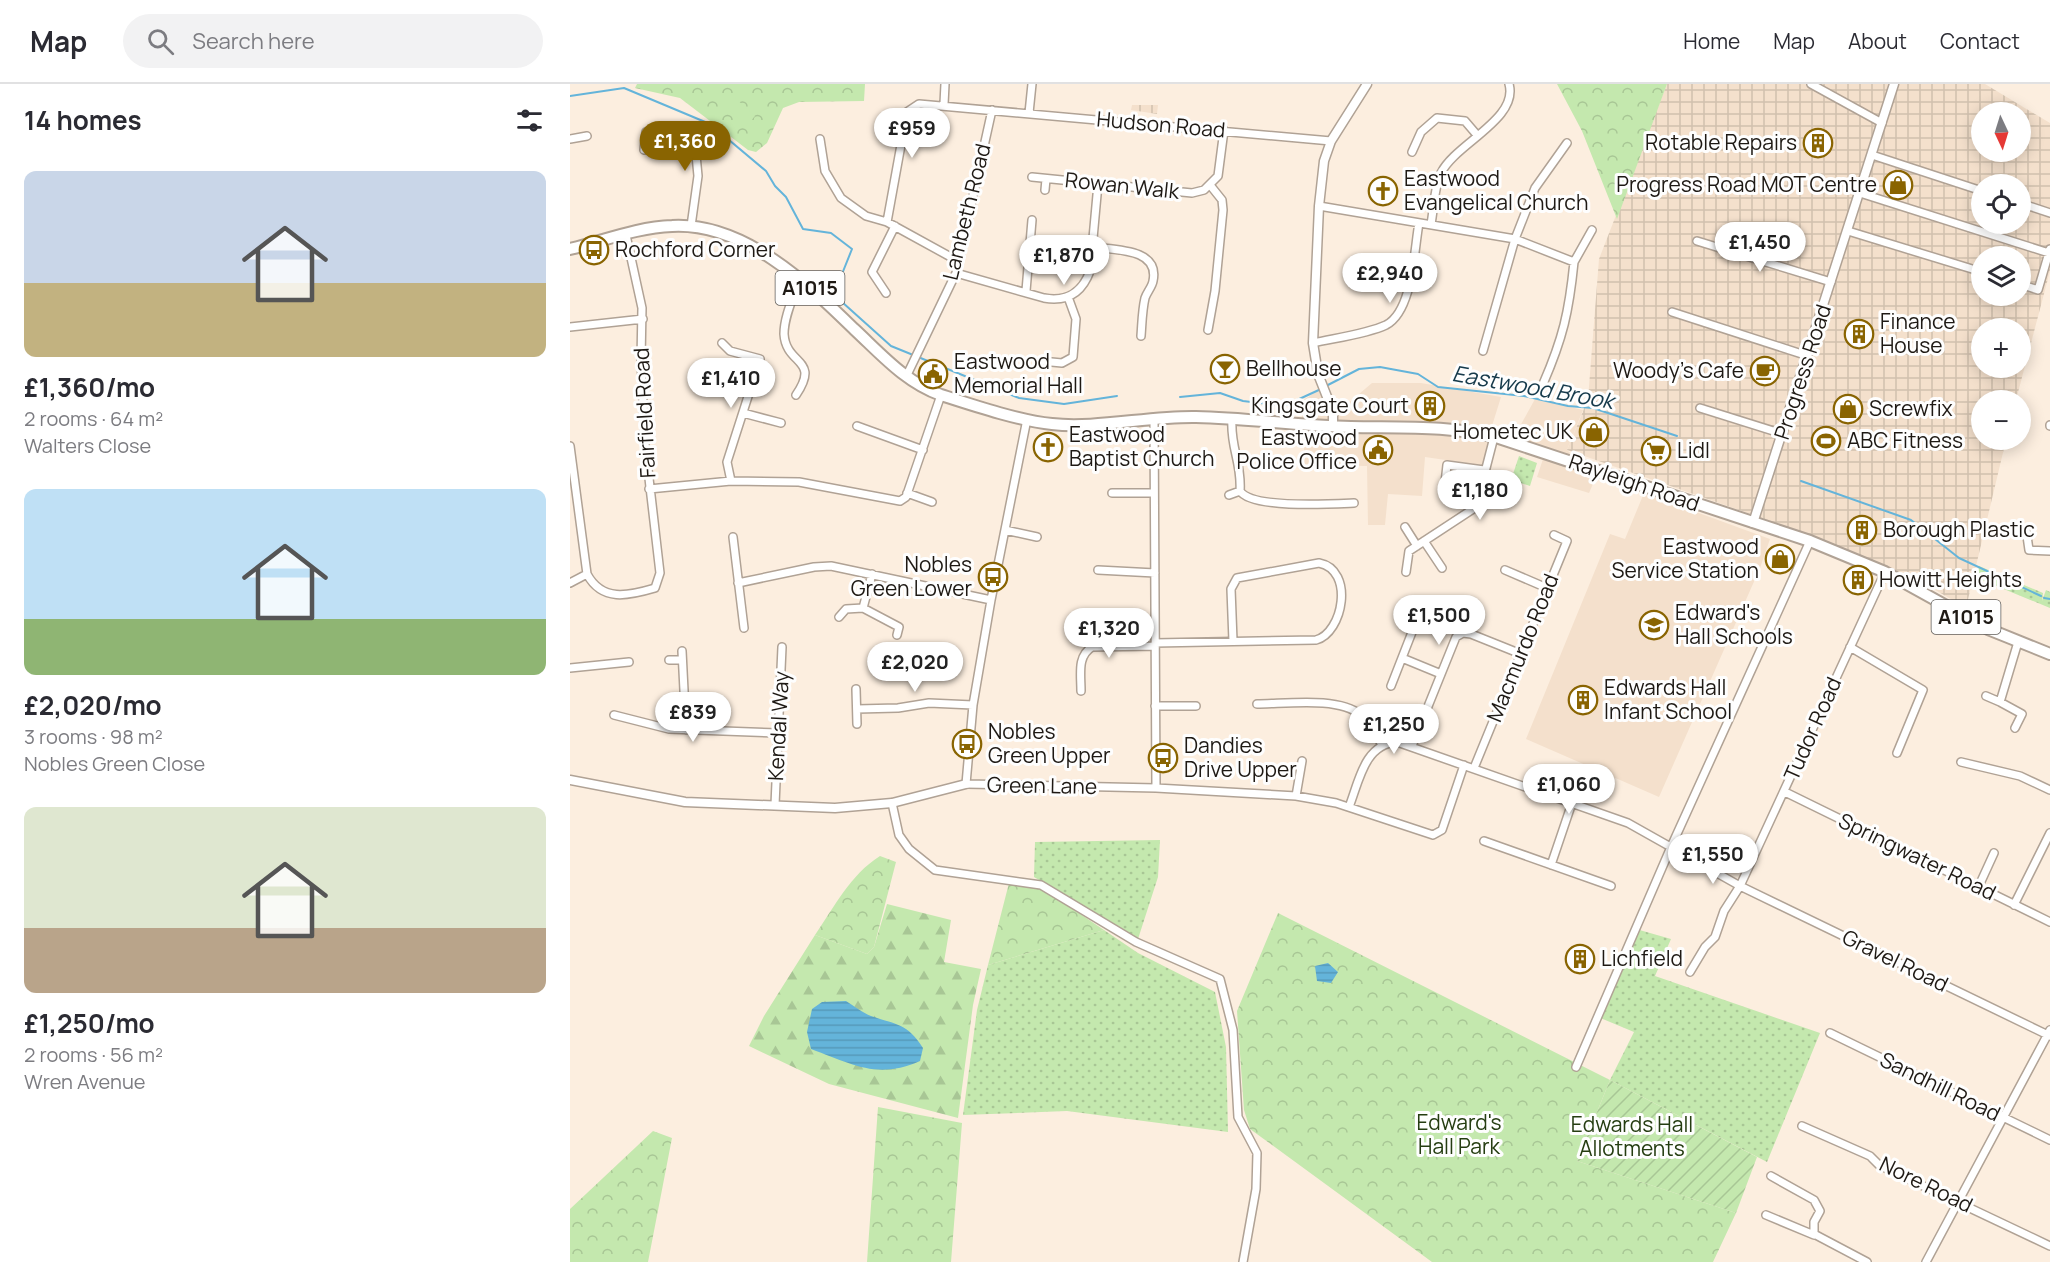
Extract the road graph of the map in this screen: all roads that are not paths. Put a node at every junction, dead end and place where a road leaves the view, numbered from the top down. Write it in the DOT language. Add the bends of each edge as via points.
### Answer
graph roads {
  1 [pos="945,84"];
  2 [pos="1032,84"];
  3 [pos="1367,84"];
  4 [pos="1509,84"];
  5 [pos="1811,84"];
  6 [pos="1894,84"];
  7 [pos="944,104"];
  8 [pos="992,110"];
  9 [pos="1029,113"];
  10 [pos="1882,123"];
  11 [pos="1224,130"];
  12 [pos="1477,135"];
  13 [pos="587,136"];
  14 [pos="570,139"];
  15 [pos="820,139"];
  16 [pos="1331,141"];
  17 [pos="1567,144"];
  18 [pos="644,150"];
  19 [pos="1412,152"];
  20 [pos="1872,155"];
  21 [pos="1032,177"];
  22 [pos="1046,179"];
  23 [pos="1098,184"];
  24 [pos="1210,185"];
  25 [pos="1971,187"];
  26 [pos="1045,190"];
  27 [pos="1860,193"];
  28 [pos="1319,206"];
  29 [pos="2031,207"];
  30 [pos="2050,213"];
  31 [pos="1032,220"];
  32 [pos="887,222"];
  33 [pos="1419,223"];
  34 [pos="1431,224"];
  35 [pos="691,226"];
  36 [pos="895,226"];
  37 [pos="1592,230"];
  38 [pos="1848,231"];
  39 [pos="626,235"];
  40 [pos="1515,238"];
  41 [pos="1696,241"];
  42 [pos="1093,248"];
  43 [pos="570,249"];
  44 [pos="2049,251"];
  45 [pos="958,261"];
  46 [pos="1574,262"];
  47 [pos="1971,269"];
  48 [pos="956,273"];
  49 [pos="799,279"];
  50 [pos="1831,282"];
  51 [pos="2031,288"];
  52 [pos="1026,291"];
  53 [pos="886,293"];
  54 [pos="1068,297"];
  55 [pos="1672,312"];
  56 [pos="643,319"];
  57 [pos="570,327"];
  58 [pos="1208,330"];
  59 [pos="1141,336"];
  60 [pos="722,343"];
  61 [pos="1314,343"];
  62 [pos="1483,351"];
  63 [pos="1808,356"];
  64 [pos="1041,361"];
  65 [pos="906,377"];
  66 [pos="1543,384"];
  67 [pos="796,395"];
  68 [pos="941,395"];
  69 [pos="1700,408"];
  70 [pos="743,413"];
  71 [pos="1154,418"];
  72 [pos="1028,419"];
  73 [pos="1232,419"];
  74 [pos="781,423"];
  75 [pos="857,426"];
  76 [pos="1332,426"];
  77 [pos="1783,434"];
  78 [pos="1494,436"];
  79 [pos="570,446"];
  80 [pos="923,450"];
  81 [pos="1484,470"];
  82 [pos="731,482"];
  83 [pos="649,489"];
  84 [pos="1240,491"];
  85 [pos="1444,492"];
  86 [pos="907,493"];
  87 [pos="1154,493"];
  88 [pos="1112,494"];
  89 [pos="1229,495"];
  90 [pos="932,502"];
  91 [pos="1354,503"];
  92 [pos="1753,523"];
  93 [pos="1405,527"];
  94 [pos="1005,530"];
  95 [pos="2026,530"];
  96 [pos="1554,536"];
  97 [pos="733,537"];
  98 [pos="1037,537"];
  99 [pos="1424,541"];
  100 [pos="1810,541"];
  101 [pos="1417,546"];
  102 [pos="2050,551"];
  103 [pos="1442,568"];
  104 [pos="1098,570"];
  105 [pos="1505,570"];
  106 [pos="1406,572"];
  107 [pos="1885,572"];
  108 [pos="1155,573"];
  109 [pos="587,574"];
  110 [pos="872,574"];
  111 [pos="570,583"];
  112 [pos="738,583"];
  113 [pos="1547,588"];
  114 [pos="990,600"];
  115 [pos="862,608"];
  116 [pos="839,617"];
  117 [pos="1416,622"];
  118 [pos="744,628"];
  119 [pos="897,634"];
  120 [pos="1233,641"];
  121 [pos="2018,642"];
  122 [pos="1155,644"];
  123 [pos="782,647"];
  124 [pos="1850,647"];
  125 [pos="1521,654"];
  126 [pos="2050,654"];
  127 [pos="1402,658"];
  128 [pos="669,660"];
  129 [pos="629,662"];
  130 [pos="570,668"];
  131 [pos="1441,674"];
  132 [pos="1390,686"];
  133 [pos="856,689"];
  134 [pos="1081,691"];
  135 [pos="1986,696"];
  136 [pos="2000,702"];
  137 [pos="1257,704"];
  138 [pos="972,705"];
  139 [pos="1155,706"];
  140 [pos="1196,706"];
  141 [pos="857,709"];
  142 [pos="614,715"];
  143 [pos="857,724"];
  144 [pos="2015,728"];
  145 [pos="686,730"];
  146 [pos="778,733"];
  147 [pos="1382,745"];
  148 [pos="1412,746"];
  149 [pos="1897,753"];
  150 [pos="1302,761"];
  151 [pos="1961,762"];
  152 [pos="1464,765"];
  153 [pos="1474,768"];
  154 [pos="570,780"];
  155 [pos="966,784"];
  156 [pos="1156,788"];
  157 [pos="2050,790"];
  158 [pos="1785,792"];
  159 [pos="1296,796"];
  160 [pos="892,803"];
  161 [pos="1572,804"];
  162 [pos="775,805"];
  163 [pos="1349,807"];
  164 [pos="2050,833"];
  165 [pos="1484,841"];
  166 [pos="1671,847"];
  167 [pos="1994,853"];
  168 [pos="1551,865"];
  169 [pos="1611,886"];
  170 [pos="1740,886"];
  171 [pos="1978,888"];
  172 [pos="2014,905"];
  173 [pos="2050,922"];
  174 [pos="1690,972"];
  175 [pos="1830,1033"];
  176 [pos="2049,1034"];
  177 [pos="1576,1067"];
  178 [pos="2004,1119"];
  179 [pos="1802,1126"];
  180 [pos="2050,1140"];
  181 [pos="1772,1176"];
  182 [pos="1957,1201"];
  183 [pos="1766,1215"];
  184 [pos="1815,1235"];
  185 [pos="2050,1246"];
  186 [pos="1243,1262"];
  187 [pos="1867,1262"];
  188 [pos="1926,1262"];
  1 -- 7 [label="street"];
  2 -- 9 [label="street"];
  3 -- 16 [label="street"];
  4 -- 12 [label="street" via="1507,108"];
  5 -- 10 [label="street"];
  6 -- 10 [label="street, Progress Road"];
  7 -- 8 [label="street, Hudson Road"];
  7 -- 32 [label="street, Hudson Road" via="919,104 908,112"];
  8 -- 9 [label="street, Hudson Road"];
  8 -- 45 [label="street, Lambeth Road"];
  9 -- 11 [label="street, Hudson Road"];
  10 -- 20 [label="street, Progress Road"];
  11 -- 16 [label="street, Hudson Road"];
  11 -- 24 [label="street, Rowan Walk" via="1218,176"];
  12 -- 19 [label="street" via="1465,121 1437,118 1421,132"];
  12 -- 34 [label="street" via="1441,172"];
  13 -- 14 [label="street"];
  15 -- 32 [label="street" via="825,171 841,198 866,216"];
  16 -- 28 [label="street" via="1324,161"];
  17 -- 40 [label="street" via="1535,188"];
  18 -- 35 [label="street" via="646,136 681,142 696,155 698,176"];
  20 -- 25 [label="street"];
  20 -- 27 [label="street, Progress Road"];
  21 -- 22 [label="street, Rowan Walk"];
  22 -- 23 [label="street, Rowan Walk"];
  22 -- 26 [label="street"];
  23 -- 24 [label="street, Rowan Walk" via="1192,193"];
  23 -- 42 [label="street"];
  24 -- 58 [label="street, Rowan Walk" via="1222,200 1222,210"];
  27 -- 38 [label="street, Progress Road"];
  27 -- 44 [label="street"];
  28 -- 33 [label="street"];
  28 -- 61 [label="street"];
  29 -- 30 [label="street"];
  31 -- 52 [label="street" via="1027,229"];
  32 -- 36 [label="street"];
  33 -- 34 [label="street"];
  33 -- 61 [label="street" via="1408,292 1400,313 1386,325"];
  34 -- 40 [label="street"];
  35 -- 39 [label="main road, Rayleigh Road / A1015" via="661,226"];
  35 -- 49 [label="main road, Rayleigh Road / A1015" via="746,245"];
  36 -- 45 [label="street"];
  36 -- 53 [label="street" via="872,272"];
  37 -- 46 [label="street"];
  38 -- 47 [label="street"];
  38 -- 50 [label="street, Progress Road"];
  39 -- 43 [label="main road, Rayleigh Road / A1015"];
  39 -- 56 [label="street, Fairfield Road"];
  40 -- 46 [label="street"];
  40 -- 62 [label="street"];
  41 -- 50 [label="street"];
  42 -- 54 [label="street" via="1086,282"];
  42 -- 59 [label="street" via="1133,251 1146,258 1153,269 1153,283 1145,296"];
  44 -- 51 [label="street" via="2038,290"];
  45 -- 48 [label="street, Lambeth Road"];
  46 -- 66 [label="street" via="1562,340"];
  48 -- 52 [label="street"];
  48 -- 65 [label="street, Lambeth Road"];
  49 -- 65 [label="main road, Rayleigh Road / A1015"];
  49 -- 67 [label="street" via="784,334 789,351 806,375"];
  50 -- 63 [label="street, Progress Road"];
  52 -- 54 [label="street" via="1058,300"];
  54 -- 64 [label="street" via="1076,320 1073,357 1062,363"];
  55 -- 63 [label="street"];
  56 -- 57 [label="street"];
  56 -- 83 [label="street, Fairfield Road" via="640,360"];
  60 -- 70 [label="street" via="730,351 760,359"];
  61 -- 76 [label="street" via="1322,384 1333,412"];
  63 -- 77 [label="street, Progress Road"];
  65 -- 68 [label="main road, Rayleigh Road / A1015"];
  68 -- 72 [label="main road, Rayleigh Road / A1015"];
  68 -- 80 [label="street"];
  69 -- 77 [label="street"];
  70 -- 74 [label="street"];
  70 -- 82 [label="street" via="728,462"];
  71 -- 72 [label="main road, Rayleigh Road / A1015" via="1063,425"];
  71 -- 73 [label="main road, Rayleigh Road / A1015"];
  71 -- 87 [label="street"];
  72 -- 94 [label="street"];
  73 -- 76 [label="main road, Rayleigh Road / A1015"];
  73 -- 84 [label="street" via="1231,439 1240,467"];
  75 -- 80 [label="street"];
  76 -- 78 [label="main road, Rayleigh Road / A1015" via="1448,428"];
  77 -- 92 [label="street, Progress Road"];
  78 -- 81 [label="street"];
  78 -- 92 [label="main road, Rayleigh Road / A1015"];
  79 -- 109 [label="street"];
  80 -- 86 [label="street"];
  81 -- 85 [label="street" via="1447,465"];
  81 -- 99 [label="street" via="1476,507"];
  82 -- 83 [label="street"];
  82 -- 86 [label="street" via="799,482 900,501"];
  83 -- 109 [label="street, Fairfield Road" via="660,573 658,585 607,594"];
  84 -- 89 [label="street"];
  84 -- 91 [label="street" via="1261,501"];
  86 -- 90 [label="street"];
  87 -- 88 [label="street"];
  87 -- 108 [label="street"];
  92 -- 100 [label="main road, Rayleigh Road / A1015"];
  93 -- 101 [label="street"];
  94 -- 98 [label="street"];
  94 -- 114 [label="street"];
  95 -- 102 [label="street" via="2029,550"];
  96 -- 113 [label="street, Macmurdo Road" via="1567,541"];
  97 -- 112 [label="street"];
  99 -- 101 [label="street"];
  99 -- 103 [label="street"];
  100 -- 107 [label="main road, Rayleigh Road / A1015"];
  100 -- 166 [label="street"];
  101 -- 106 [label="street" via="1408,553"];
  104 -- 108 [label="street"];
  105 -- 113 [label="street"];
  107 -- 121 [label="main road, Rayleigh Road / A1015"];
  107 -- 124 [label="street, Tudor Road"];
  108 -- 122 [label="street"];
  109 -- 111 [label="street"];
  110 -- 112 [label="street" via="831,566 814,567"];
  110 -- 114 [label="street"];
  110 -- 115 [label="street"];
  112 -- 118 [label="street"];
  113 -- 125 [label="street, Macmurdo Road"];
  114 -- 138 [label="street"];
  115 -- 116 [label="street" via="846,609"];
  115 -- 119 [label="street" via="899,627"];
  117 -- 127 [label="street"];
  120 -- 120 [label="street" via="1316,640 1327,636 1341,596 1338,576 1318,563 1237,578 1231,588"];
  120 -- 122 [label="street"];
  121 -- 126 [label="main road, Rayleigh Road / A1015"];
  121 -- 136 [label="street"];
  122 -- 134 [label="street" via="1092,647 1085,651 1081,659"];
  122 -- 139 [label="street"];
  123 -- 146 [label="street, Kendal Way"];
  124 -- 149 [label="street" via="1923,690"];
  124 -- 158 [label="street, Tudor Road"];
  125 -- 131 [label="street" via="1471,634 1460,634"];
  125 -- 153 [label="street, Macmurdo Road"];
  127 -- 131 [label="street"];
  127 -- 132 [label="street"];
  128 -- 145 [label="street" via="682,656"];
  129 -- 130 [label="street"];
  131 -- 148 [label="street"];
  133 -- 141 [label="street"];
  135 -- 136 [label="street"];
  136 -- 144 [label="street" via="2022,714"];
  137 -- 147 [label="street" via="1348,706 1366,719"];
  138 -- 141 [label="street" via="929,703"];
  138 -- 155 [label="street"];
  139 -- 140 [label="street"];
  139 -- 156 [label="street"];
  141 -- 143 [label="street"];
  142 -- 145 [label="street"];
  145 -- 146 [label="street"];
  146 -- 162 [label="street, Kendal Way"];
  147 -- 148 [label="street, Gravel Road" via="1397,742"];
  147 -- 163 [label="street" via="1366,762"];
  148 -- 152 [label="street, Gravel Road"];
  150 -- 159 [label="street"];
  151 -- 157 [label="street" via="2020,776"];
  152 -- 153 [label="street, Gravel Road"];
  152 -- 163 [label="street, Green Lane" via="1443,826 1436,834"];
  153 -- 161 [label="street, Gravel Road"];
  154 -- 162 [label="street, Green Lane" via="686,802"];
  155 -- 156 [label="street, Green Lane"];
  155 -- 160 [label="street, Green Lane"];
  156 -- 159 [label="street, Green Lane"];
  158 -- 170 [label="street, Tudor Road"];
  158 -- 171 [label="street, Springwater Road"];
  159 -- 163 [label="street, Green Lane"];
  160 -- 162 [label="street, Green Lane" via="835,808"];
  160 -- 186 [label="street" via="899,835 909,849 935,870 1041,885 1136,942 1220,979 1233,1030 1238,1118 1257,1153 1256,1189"];
  161 -- 166 [label="street, Gravel Road" via="1638,828"];
  161 -- 168 [label="street"];
  164 -- 172 [label="street"];
  165 -- 168 [label="street"];
  166 -- 170 [label="street, Gravel Road"];
  166 -- 177 [label="street"];
  167 -- 171 [label="street"];
  168 -- 169 [label="street"];
  170 -- 174 [label="street, Tudor Road" via="1716,935"];
  170 -- 176 [label="street, Gravel Road"];
  171 -- 172 [label="street, Springwater Road"];
  172 -- 173 [label="street, Springwater Road"];
  175 -- 178 [label="street, Sandhill Road"];
  176 -- 178 [label="street"];
  178 -- 180 [label="street, Sandhill Road"];
  178 -- 182 [label="street"];
  179 -- 182 [label="street, Nore Road"];
  181 -- 184 [label="street" via="1814,1200 1820,1211 1814,1222"];
  182 -- 185 [label="street, Nore Road"];
  182 -- 188 [label="street"];
  183 -- 184 [label="street"];
  184 -- 187 [label="street"];
}
